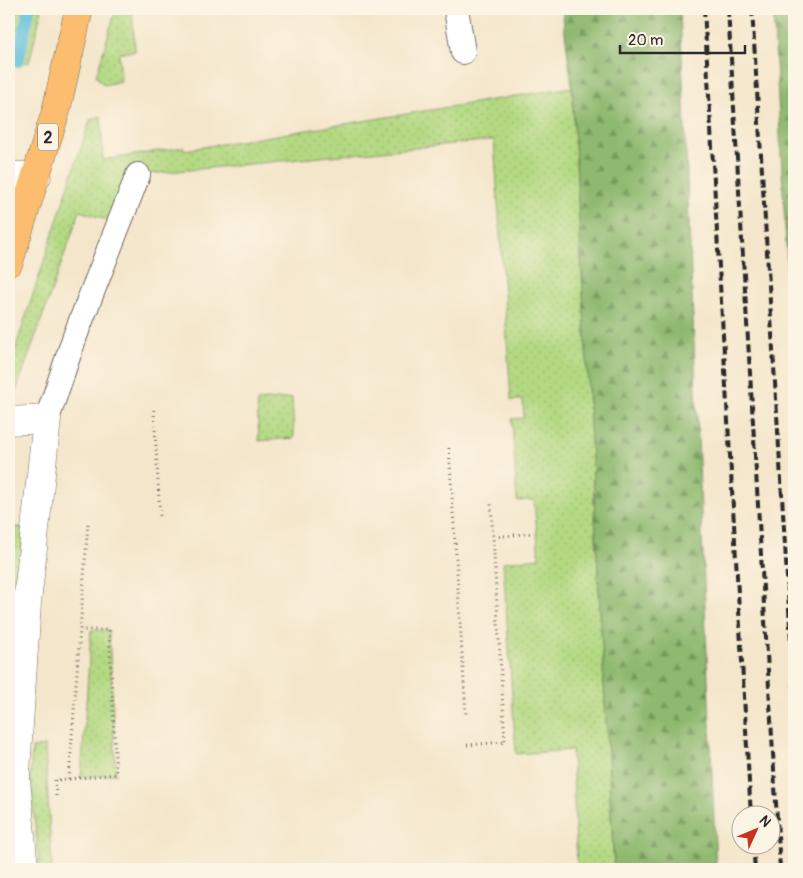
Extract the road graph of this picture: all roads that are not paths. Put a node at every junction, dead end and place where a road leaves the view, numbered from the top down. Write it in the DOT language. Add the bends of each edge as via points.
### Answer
graph roads {
  1 [pos="79,9"];
  2 [pos="456,9"];
  3 [pos="463,52"];
  4 [pos="138,175"];
  5 [pos="9,176"];
  6 [pos="37,176"];
  7 [pos="9,262"];
  8 [pos="47,419"];
  9 [pos="9,421"];
  10 [pos="12,780"];
  11 [pos="24,869"];
  1 -- 6 [label="main road, 2" via="56,111"];
  2 -- 3 [label="lane"];
  4 -- 8 [label="lane" via="75,336"];
  5 -- 6 [label="street"];
  6 -- 7 [label="main road, 2"];
  8 -- 9 [label="street"];
  8 -- 10 [label="street"];
  10 -- 11 [label="street"];
}
